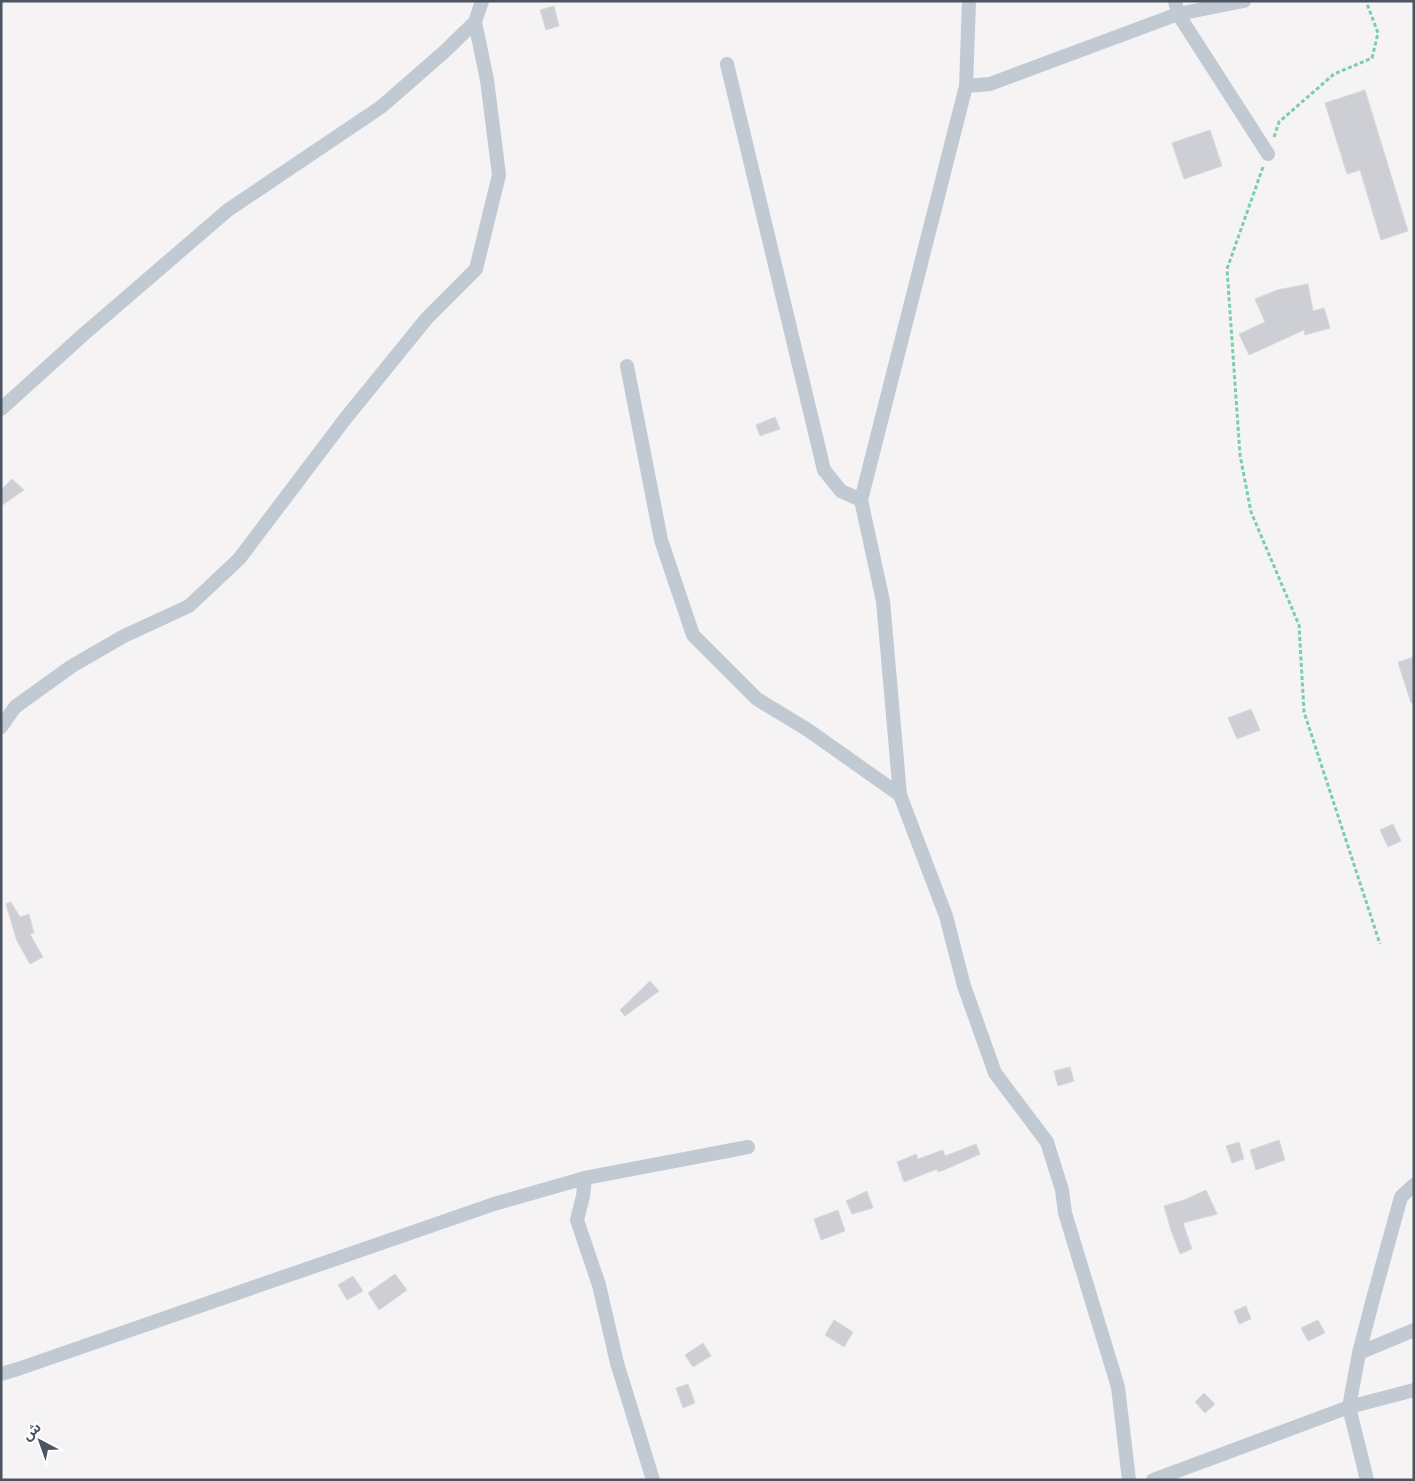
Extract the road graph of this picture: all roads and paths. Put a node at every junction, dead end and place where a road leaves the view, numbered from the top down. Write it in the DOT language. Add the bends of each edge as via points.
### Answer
graph roads {
  1 [pos="482,1"];
  2 [pos="969,1"];
  3 [pos="1244,1"];
  4 [pos="1366,1"];
  5 [pos="1176,8"];
  6 [pos="475,22"];
  7 [pos="727,64"];
  8 [pos="966,86"];
  9 [pos="1268,154"];
  10 [pos="626,366"];
  11 [pos="1,409"];
  12 [pos="861,500"];
  13 [pos="1,727"];
  14 [pos="900,795"];
  15 [pos="1380,944"];
  16 [pos="748,1147"];
  17 [pos="585,1178"];
  18 [pos="1414,1185"];
  19 [pos="1414,1330"];
  20 [pos="1359,1353"];
  21 [pos="1,1374"];
  22 [pos="1414,1390"];
  23 [pos="1349,1408"];
  24 [pos="653,1480"];
  25 [pos="1128,1480"];
  26 [pos="1154,1480"];
  27 [pos="1367,1480"];
  1 -- 6 [label="street"];
  2 -- 8 [label="street"];
  3 -- 5 [label="street"];
  4 -- 9 [label="path" via="1378,33 1372,58 1334,74 1279,122"];
  5 -- 8 [label="street" via="990,84"];
  5 -- 9 [label="street"];
  6 -- 11 [label="street" via="381,107 228,210"];
  6 -- 13 [label="street" via="487,80 499,175 476,269 427,318 345,419 239,559 189,606 124,636 72,666 14,706"];
  7 -- 12 [label="street" via="824,470 841,491"];
  8 -- 12 [label="street"];
  9 -- 15 [label="path" via="1227,269 1240,456 1251,512 1299,625 1304,712"];
  10 -- 14 [label="street" via="661,540 693,635 757,699 808,730"];
  12 -- 14 [label="street" via="883,601"];
  14 -- 25 [label="street" via="946,916 964,986 995,1073 1048,1142 1065,1213 1118,1387"];
  16 -- 17 [label="street"];
  17 -- 21 [label="street" via="494,1204"];
  17 -- 24 [label="street" via="577,1220 600,1285 617,1363"];
  18 -- 20 [label="street" via="1401,1197"];
  19 -- 20 [label="street"];
  20 -- 23 [label="street"];
  22 -- 23 [label="street"];
  23 -- 26 [label="street"];
  23 -- 27 [label="street"];
}
